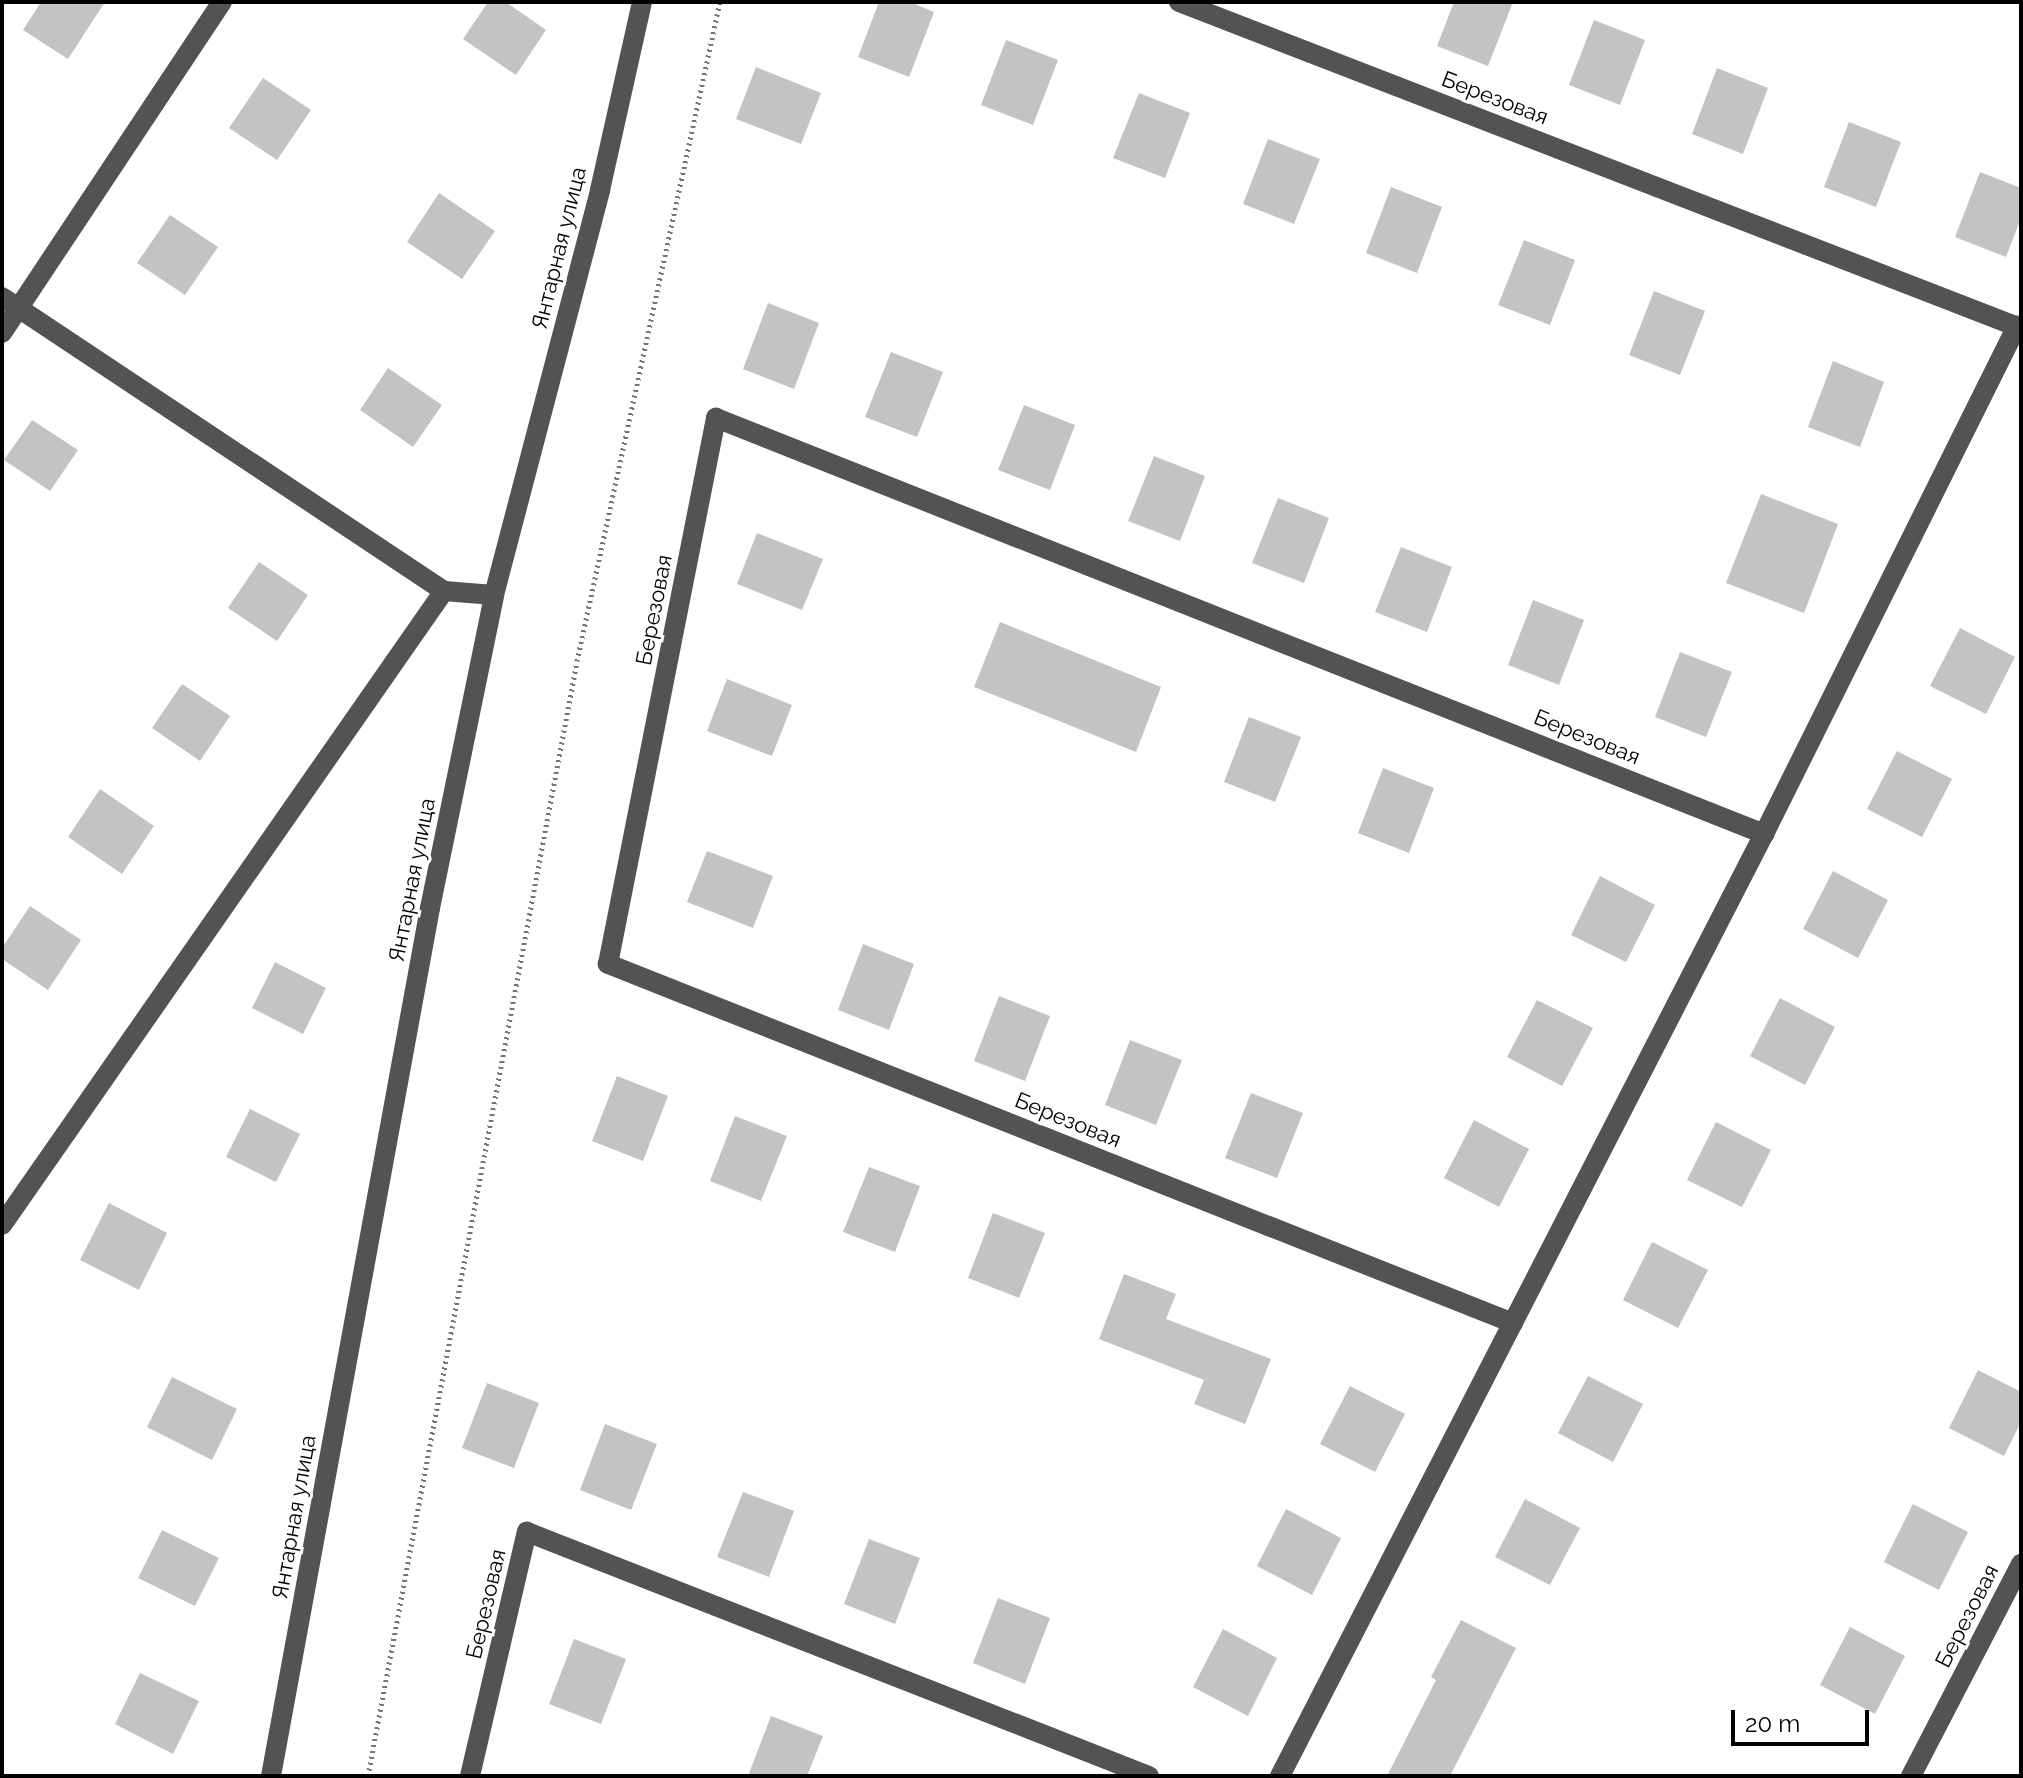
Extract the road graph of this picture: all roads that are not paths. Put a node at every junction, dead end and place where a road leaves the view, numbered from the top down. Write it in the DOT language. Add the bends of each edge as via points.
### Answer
graph roads {
  1 [pos="222,2"];
  2 [pos="642,2"];
  3 [pos="1179,2"];
  4 [pos="10,303"];
  5 [pos="2019,327"];
  6 [pos="2,333"];
  7 [pos="444,591"];
  8 [pos="494,595"];
  9 [pos="1764,834"];
  10 [pos="2,1225"];
  11 [pos="1513,1323"];
  12 [pos="2021,1564"];
  13 [pos="271,1776"];
  14 [pos="470,1776"];
  15 [pos="1149,1776"];
  16 [pos="1280,1776"];
  17 [pos="1911,1776"];
  1 -- 4 [label="street"];
  2 -- 8 [label="street, Янтарная улица" via="600,190"];
  3 -- 5 [label="street, Березовая"];
  4 -- 6 [label="street"];
  4 -- 7 [label="street"];
  5 -- 9 [label="street, Березовая"];
  7 -- 8 [label="street"];
  7 -- 10 [label="street"];
  8 -- 13 [label="street, Янтарная улица" via="430,908"];
  9 -- 11 [label="street, Березовая"];
  9 -- 11 [label="street, Березовая" via="716,418 608,964"];
  11 -- 16 [label="street, Березовая"];
  12 -- 17 [label="street, Березовая"];
  14 -- 15 [label="street, Березовая" via="527,1532"];
}
